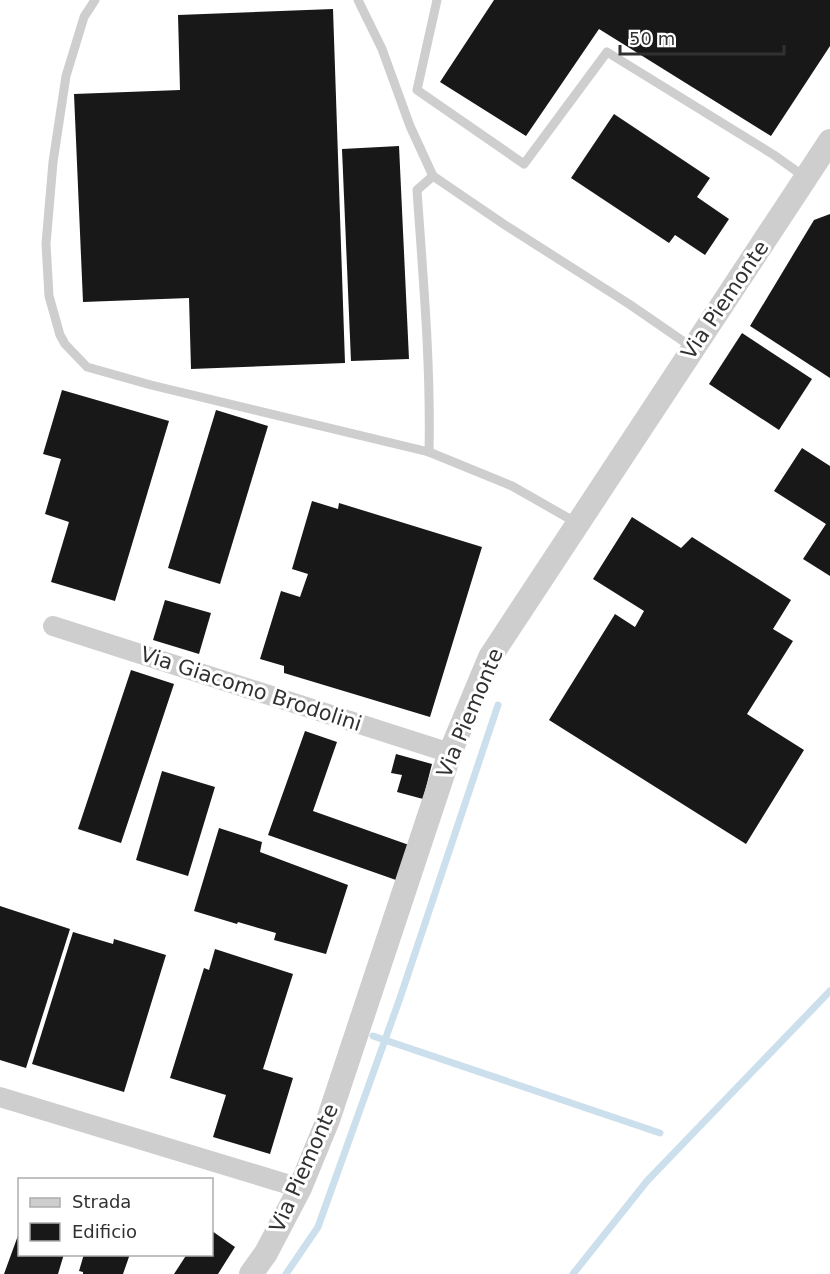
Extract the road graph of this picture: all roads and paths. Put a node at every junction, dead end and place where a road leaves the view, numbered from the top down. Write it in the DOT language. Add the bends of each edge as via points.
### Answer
graph roads {
  1 [pos="94,0"];
  2 [pos="358,0"];
  3 [pos="437,0"];
  4 [pos="830,141"];
  5 [pos="432,176"];
  6 [pos="806,178"];
  7 [pos="693,348"];
  8 [pos="429,452"];
  9 [pos="577,524"];
  10 [pos="53,626"];
  11 [pos="450,753"];
  12 [pos="0,1097"];
  13 [pos="300,1188"];
  14 [pos="251,1274"];
  1 -- 8 [label="lane" via="84,17 66,76 46,244 49,296 65,344 87,367"];
  2 -- 5 [label="lane" via="382,49"];
  3 -- 6 [label="lane" via="417,90 524,164 607,52"];
  4 -- 6 [label="street, Via Piemonte"];
  5 -- 7 [label="lane"];
  5 -- 8 [label="lane" via="417,190 428,351"];
  6 -- 7 [label="street, Via Piemonte"];
  7 -- 9 [label="street, Via Piemonte"];
  8 -- 9 [label="lane" via="512,486"];
  9 -- 11 [label="street, Via Piemonte" via="490,657"];
  10 -- 11 [label="street, Via Giacomo Brodolini"];
  11 -- 13 [label="street, Via Piemonte" via="328,1120"];
  12 -- 13 [label="street"];
  13 -- 14 [label="street, Via Piemonte"];
}
